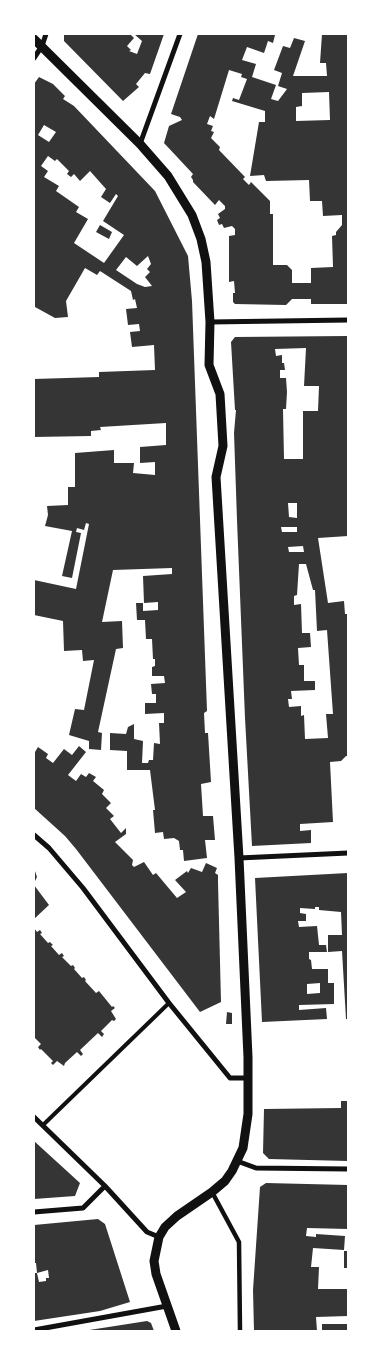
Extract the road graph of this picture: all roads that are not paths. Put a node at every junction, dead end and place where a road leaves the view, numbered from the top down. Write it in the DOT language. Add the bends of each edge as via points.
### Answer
graph roads {
  1 [pos="46,34"];
  2 [pos="180,34"];
  3 [pos="34,39"];
  4 [pos="42,46"];
  5 [pos="34,58"];
  6 [pos="140,144"];
  7 [pos="348,320"];
  8 [pos="210,322"];
  9 [pos="34,835"];
  10 [pos="348,853"];
  11 [pos="238,858"];
  12 [pos="169,1003"];
  13 [pos="248,1078"];
  14 [pos="34,1117"];
  15 [pos="43,1125"];
  16 [pos="237,1161"];
  17 [pos="348,1169"];
  18 [pos="104,1186"];
  19 [pos="212,1192"];
  20 [pos="34,1212"];
  21 [pos="159,1237"];
  22 [pos="166,1306"];
  23 [pos="34,1330"];
  24 [pos="176,1331"];
  25 [pos="240,1331"];
  1 -- 4 [label="street"];
  2 -- 6 [label="street"];
  3 -- 4 [label="street"];
  4 -- 5 [label="street"];
  4 -- 6 [label="street"];
  6 -- 8 [label="street" via="168,176 192,215 206,262"];
  7 -- 8 [label="street"];
  8 -- 11 [label="street" via="209,365 221,403 223,446 216,477"];
  9 -- 12 [label="street" via="83,888"];
  10 -- 11 [label="street"];
  11 -- 13 [label="street"];
  12 -- 13 [label="street" via="230,1078"];
  12 -- 15 [label="lane"];
  13 -- 16 [label="street" via="246,1134"];
  14 -- 15 [label="street"];
  15 -- 18 [label="street"];
  16 -- 17 [label="street" via="256,1168"];
  16 -- 19 [label="street"];
  18 -- 20 [label="street" via="82,1208"];
  18 -- 21 [label="street" via="147,1232"];
  19 -- 21 [label="street" via="177,1216"];
  19 -- 25 [label="street" via="239,1242"];
  21 -- 22 [label="street" via="154,1261"];
  22 -- 23 [label="street"];
  22 -- 24 [label="street"];
}
